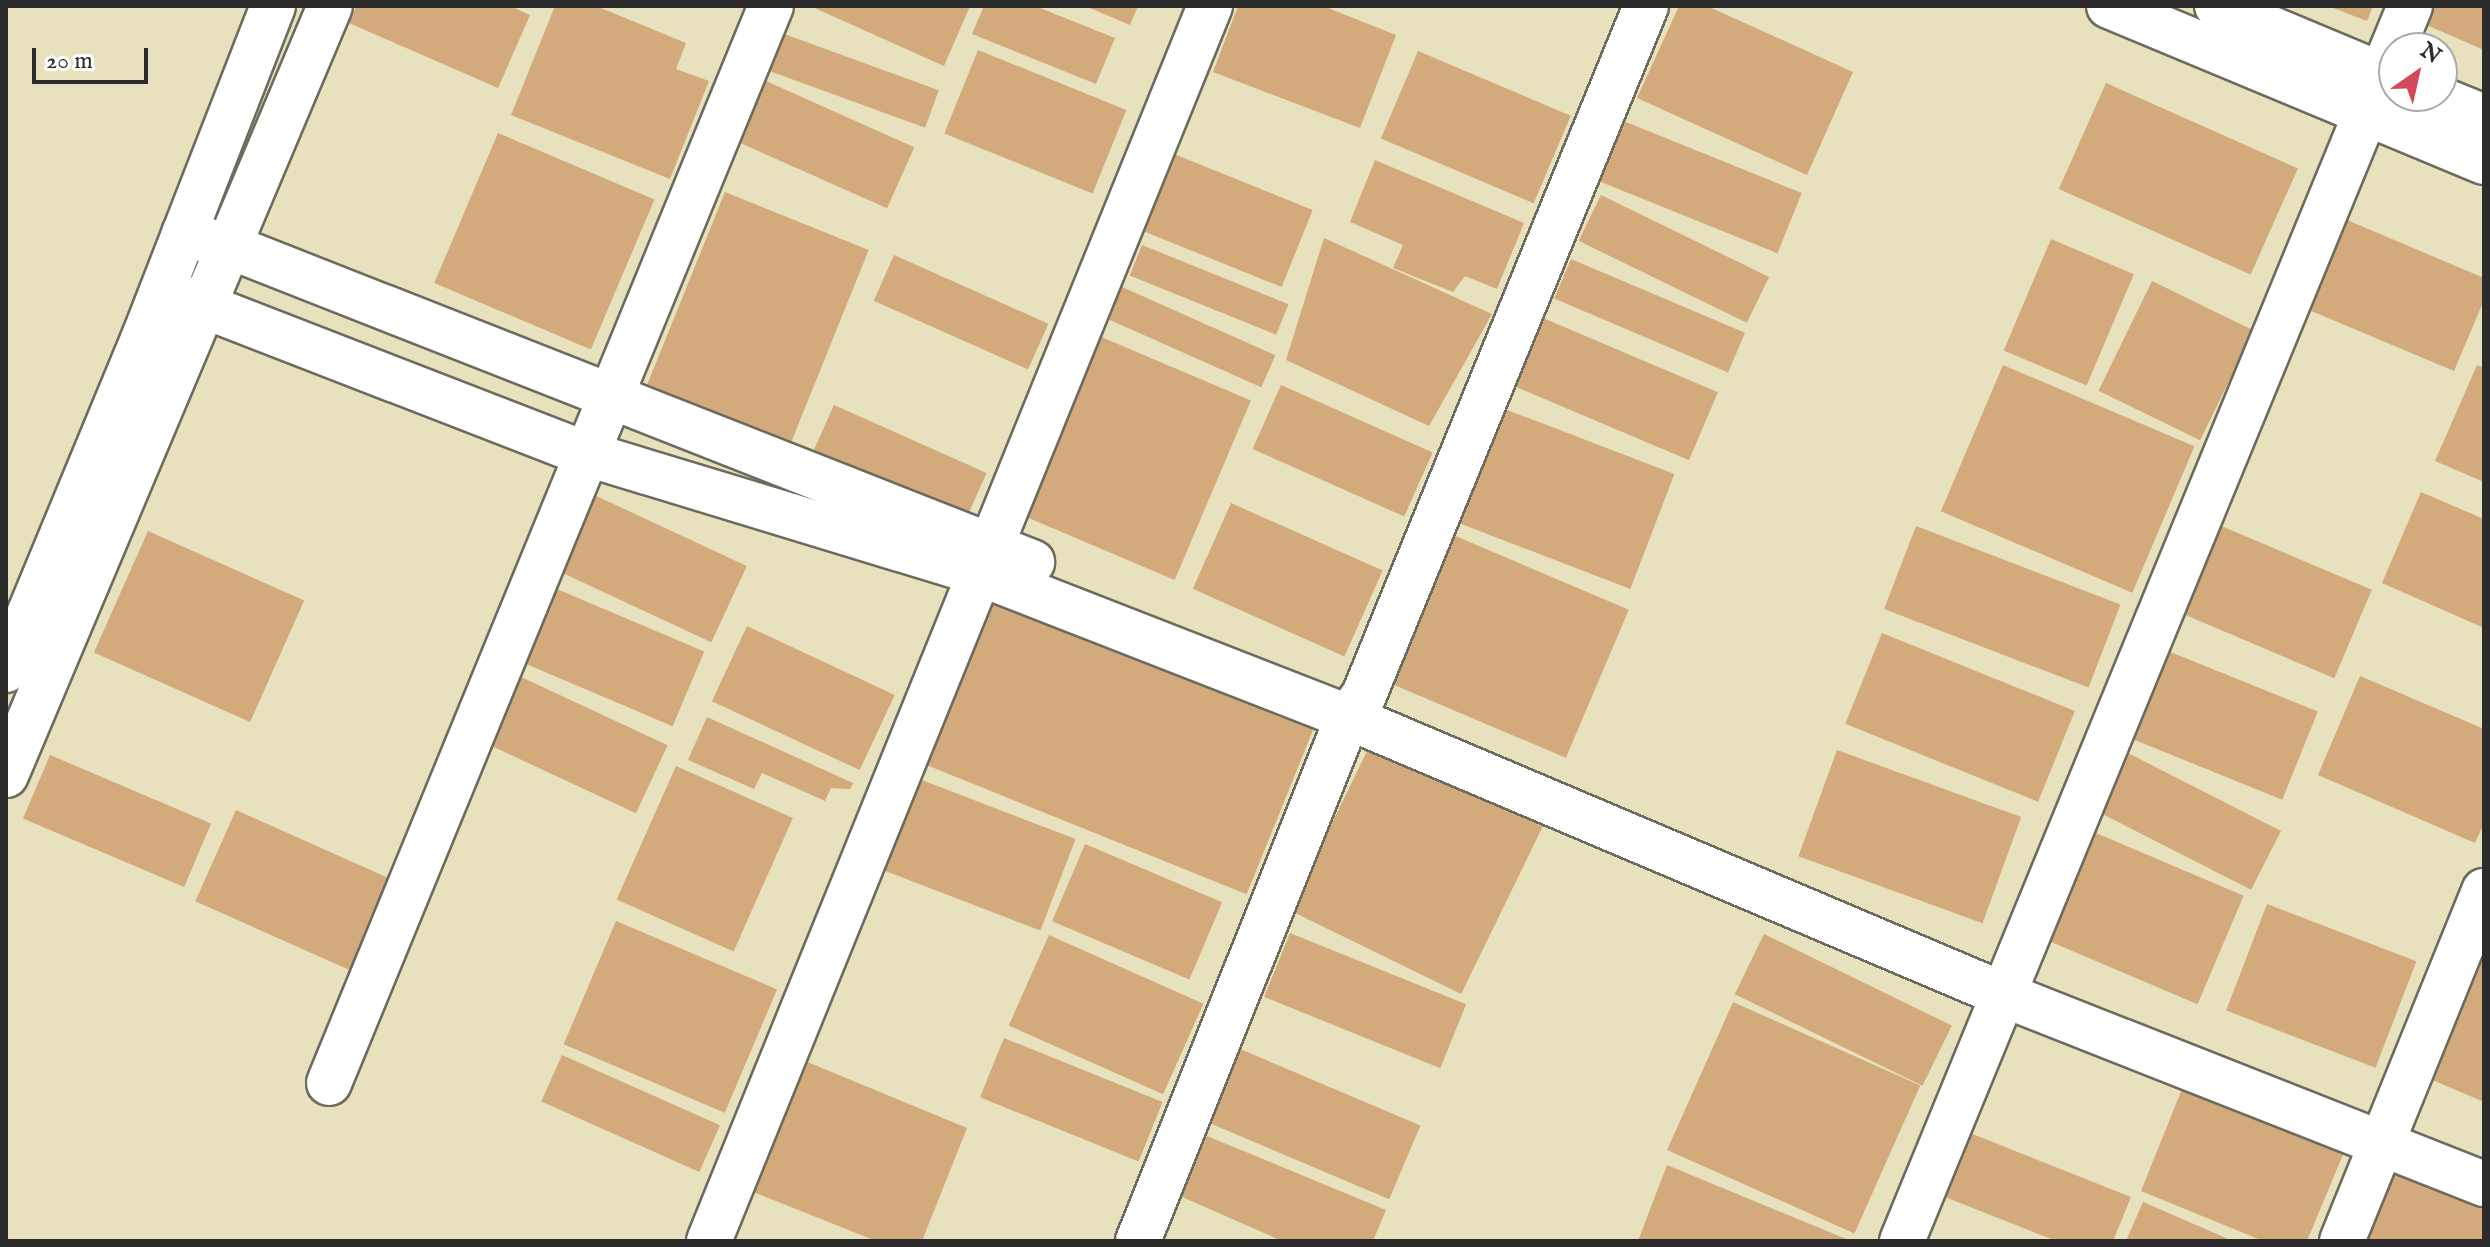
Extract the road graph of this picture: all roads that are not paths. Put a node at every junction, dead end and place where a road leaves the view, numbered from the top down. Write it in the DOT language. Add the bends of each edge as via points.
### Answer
graph roads {
  1 [pos="273,6"];
  2 [pos="330,6"];
  3 [pos="771,6"];
  4 [pos="1210,6"];
  5 [pos="1646,6"];
  6 [pos="2109,6"];
  7 [pos="2217,6"];
  8 [pos="2410,6"];
  9 [pos="2402,32"];
  10 [pos="2378,86"];
  11 [pos="2378,87"];
  12 [pos="2378,101"];
  13 [pos="2458,106"];
  14 [pos="2415,112"];
  15 [pos="2484,117"];
  16 [pos="2484,162"];
  17 [pos="184,234"];
  18 [pos="231,247"];
  19 [pos="163,290"];
  20 [pos="206,308"];
  21 [pos="607,396"];
  22 [pos="584,453"];
  23 [pos="983,559"];
  24 [pos="6,670"];
  25 [pos="1356,706"];
  26 [pos="6,775"];
  27 [pos="2484,891"];
  28 [pos="2007,982"];
  29 [pos="329,1083"];
  30 [pos="2388,1130"];
  31 [pos="2484,1155"];
  32 [pos="2484,1184"];
  33 [pos="709,1241"];
  34 [pos="1138,1241"];
  35 [pos="1902,1241"];
  36 [pos="2342,1241"];
  1 -- 17 [label="street"];
  2 -- 18 [label="street"];
  3 -- 21 [label="street"];
  4 -- 23 [label="street"];
  5 -- 25 [label="street"];
  6 -- 11 [label="street"];
  7 -- 10 [label="street"];
  8 -- 9 [label="street"];
  12 -- 28 [label="street"];
  13 -- 15 [label="street"];
  14 -- 16 [label="street"];
  17 -- 18 [label="street"];
  17 -- 19 [label="street"];
  18 -- 20 [label="street"];
  18 -- 21 [label="street"];
  19 -- 20 [label="street"];
  19 -- 24 [label="street"];
  20 -- 22 [label="street"];
  20 -- 26 [label="street"];
  21 -- 22 [label="street"];
  21 -- 23 [label="street"];
  22 -- 23 [label="street"];
  22 -- 29 [label="street"];
  23 -- 25 [label="street"];
  23 -- 33 [label="street"];
  25 -- 28 [label="street"];
  25 -- 34 [label="street"];
  27 -- 30 [label="street"];
  28 -- 30 [label="street"];
  28 -- 35 [label="street"];
  30 -- 31 [label="street"];
  30 -- 32 [label="street"];
  30 -- 36 [label="street"];
}
